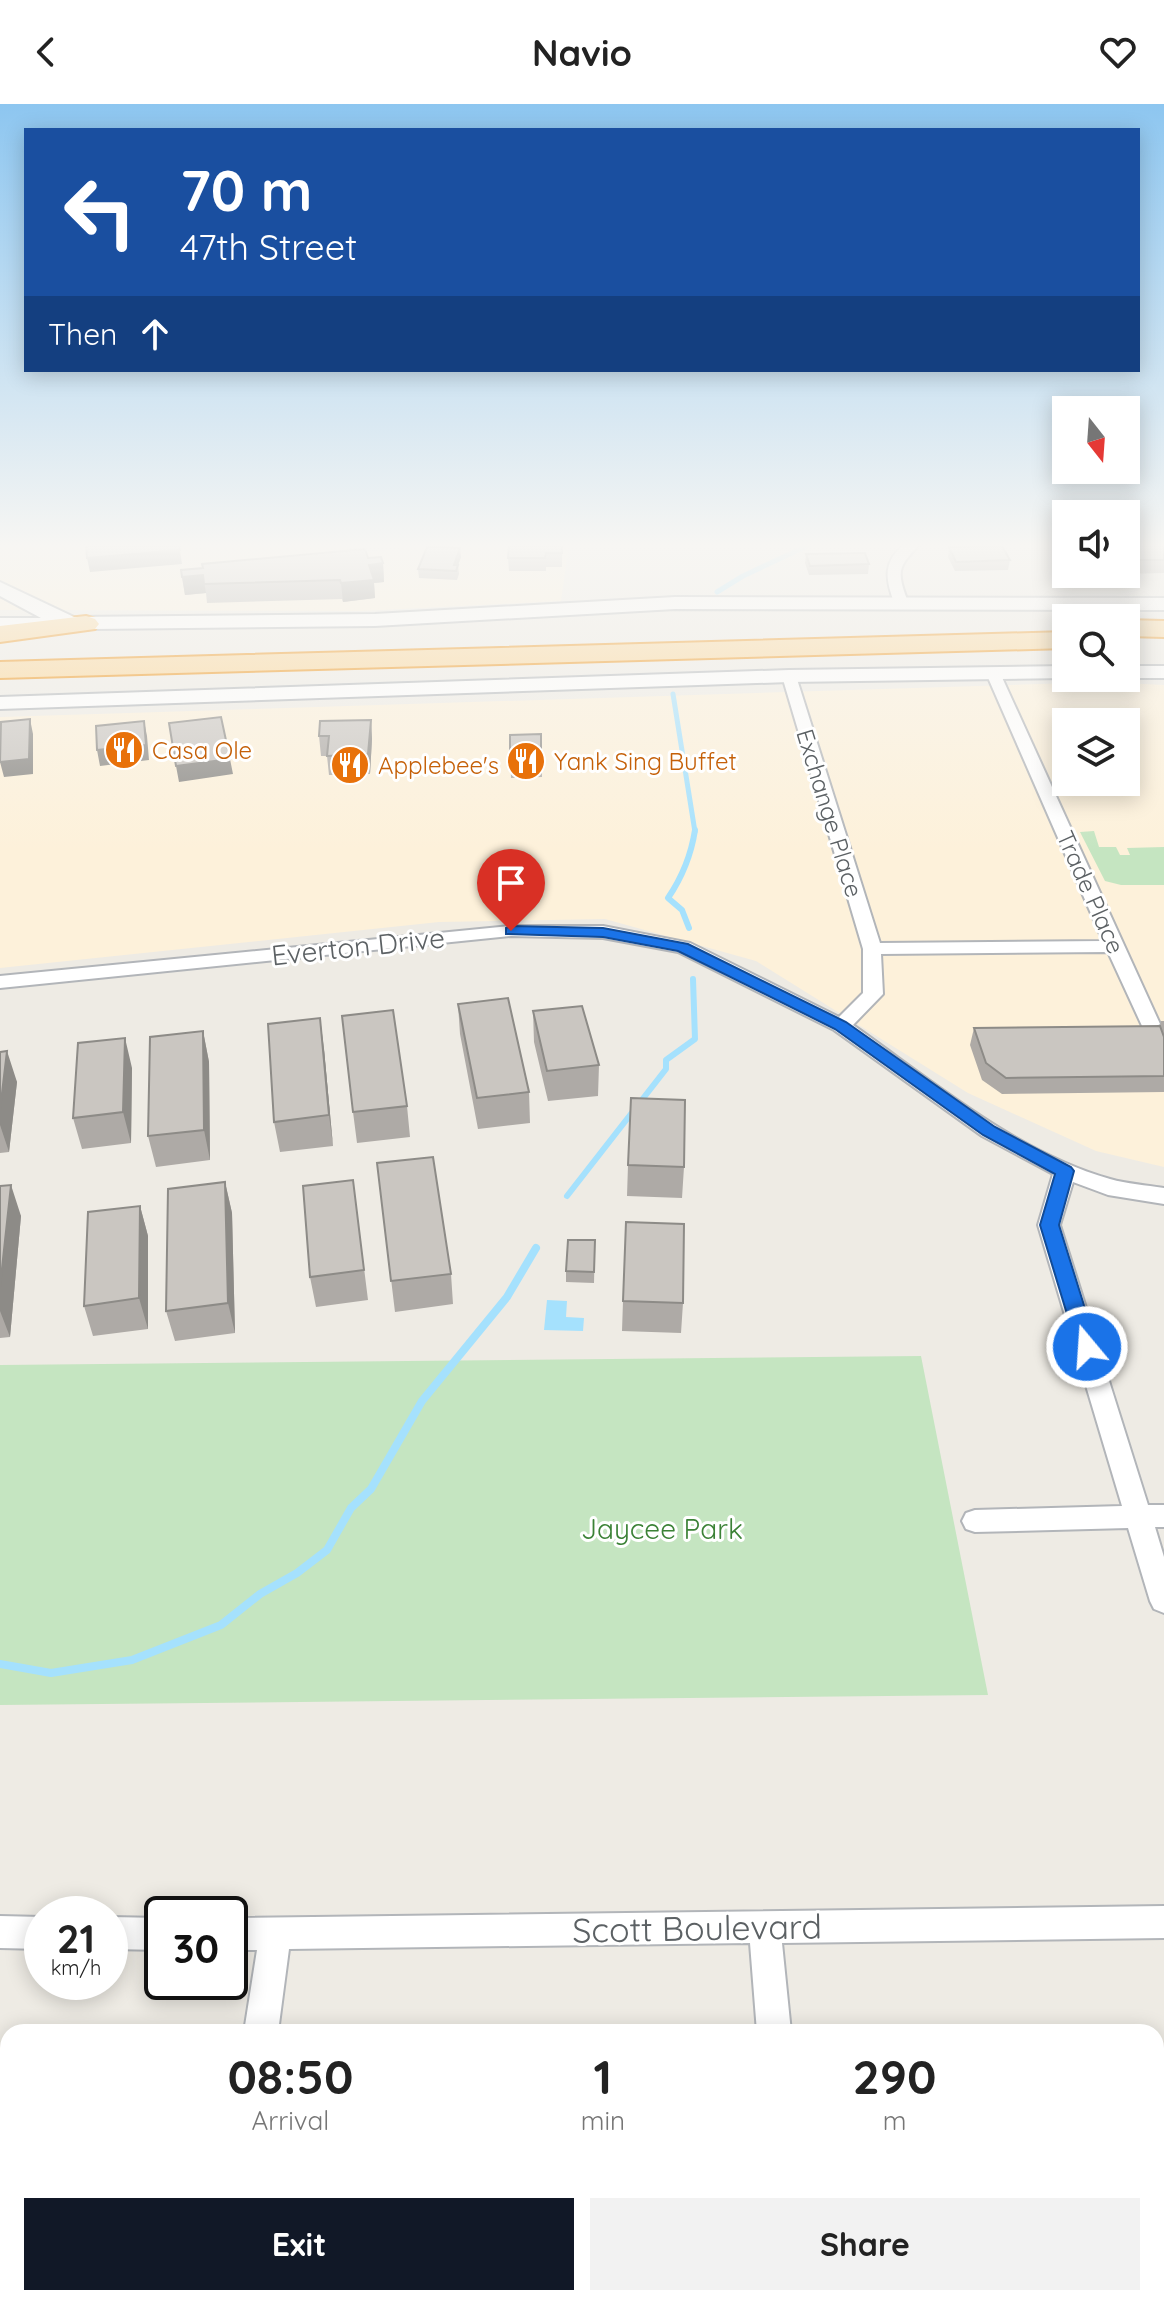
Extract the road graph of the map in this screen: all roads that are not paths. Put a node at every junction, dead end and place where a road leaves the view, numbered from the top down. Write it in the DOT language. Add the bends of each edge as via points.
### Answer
graph roads {
  1 [pos="247,647"];
  2 [pos="765,647"];
  3 [pos="0,654"];
  4 [pos="0,670"];
  5 [pos="1052,672"];
  6 [pos="1140,672"];
  7 [pos="1164,672"];
  8 [pos="993,673"];
  9 [pos="789,676"];
  10 [pos="0,703"];
  11 [pos="1115,946"];
  12 [pos="872,949"];
  13 [pos="0,982"];
  14 [pos="1150,1024"];
  15 [pos="841,1026"];
  16 [pos="1065,1171"];
  17 [pos="1164,1196"];
  18 [pos="1152,1516"];
  19 [pos="975,1521"];
  20 [pos="1164,1601"];
  21 [pos="1164,1922"];
  22 [pos="765,1927"];
  23 [pos="0,1932"];
  24 [pos="24,1933"];
  25 [pos="248,1934"];
  26 [pos="275,1935"];
  27 [pos="262,2024"];
  28 [pos="773,2024"];
  1 -- 3 [label="highway"];
  2 -- 4 [label="highway"];
  5 -- 8 [label="main road"];
  6 -- 7 [label="main road"];
  8 -- 9 [label="main road"];
  8 -- 11 [label="street, Trade Place"];
  9 -- 10 [label="main road"];
  9 -- 12 [label="street, Exchange Place"];
  11 -- 12 [label="street"];
  11 -- 14 [label="street, Trade Place"];
  12 -- 15 [label="street, Exchange Place" via="873,994"];
  13 -- 15 [label="street, Everton Drive" via="511,931 603,932 683,947"];
  15 -- 16 [label="street, Everton Drive" via="989,1131"];
  16 -- 17 [label="street, Everton Drive" via="1108,1187"];
  16 -- 18 [label="street" via="1049,1225 1087,1347"];
  18 -- 19 [label="street"];
  18 -- 20 [label="street"];
  21 -- 22 [label="street, Scott Boulevard"];
  22 -- 26 [label="street, Scott Boulevard"];
  22 -- 28 [label="street"];
  23 -- 24 [label="street"];
  25 -- 26 [label="street, Scott Boulevard"];
  26 -- 27 [label="street"];
}
